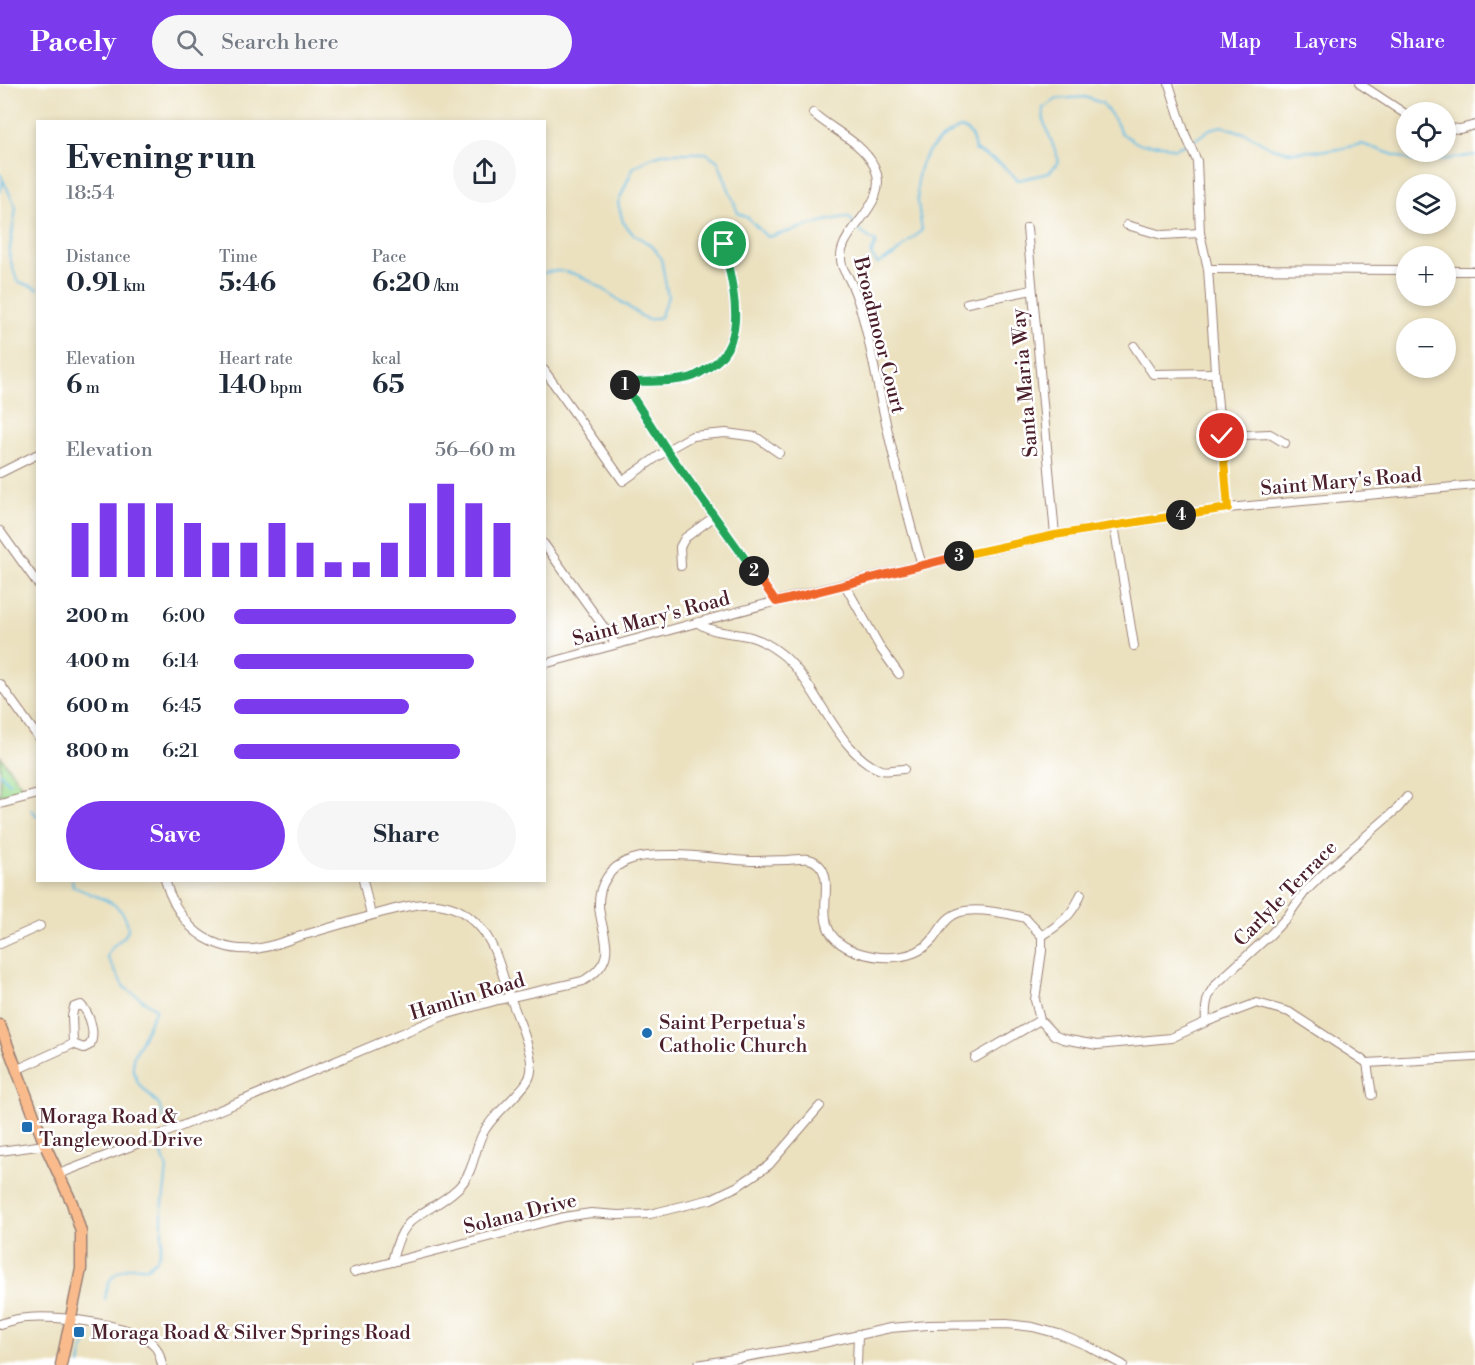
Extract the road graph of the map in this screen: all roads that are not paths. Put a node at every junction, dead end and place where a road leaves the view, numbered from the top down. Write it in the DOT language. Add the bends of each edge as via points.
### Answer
graph roads {
  1 [pos="1169,84"];
  2 [pos="1360,84"];
  3 [pos="1396,108"];
  4 [pos="813,113"];
  5 [pos="1475,125"];
  6 [pos="1456,129"];
  7 [pos="1126,225"];
  8 [pos="1027,228"];
  9 [pos="1200,233"];
  10 [pos="724,244"];
  11 [pos="1208,268"];
  12 [pos="1396,270"];
  13 [pos="1456,271"];
  14 [pos="1475,272"];
  15 [pos="1032,290"];
  16 [pos="967,303"];
  17 [pos="1134,346"];
  18 [pos="546,373"];
  19 [pos="1215,373"];
  20 [pos="1222,436"];
  21 [pos="1285,443"];
  22 [pos="667,450"];
  23 [pos="779,453"];
  24 [pos="36,455"];
  25 [pos="0,473"];
  26 [pos="1475,485"];
  27 [pos="1228,508"];
  28 [pos="715,516"];
  29 [pos="1114,525"];
  30 [pos="0,531"];
  31 [pos="1055,535"];
  32 [pos="546,547"];
  33 [pos="922,565"];
  34 [pos="681,566"];
  35 [pos="36,581"];
  36 [pos="844,585"];
  37 [pos="776,602"];
  38 [pos="698,623"];
  39 [pos="616,644"];
  40 [pos="1134,646"];
  41 [pos="547,663"];
  42 [pos="899,674"];
  43 [pos="0,684"];
  44 [pos="36,735"];
  45 [pos="904,769"];
  46 [pos="36,795"];
  47 [pos="1407,797"];
  48 [pos="0,804"];
  49 [pos="166,882"];
  50 [pos="363,882"];
  51 [pos="1081,894"];
  52 [pos="371,915"];
  53 [pos="40,926"];
  54 [pos="1042,936"];
  55 [pos="0,944"];
  56 [pos="510,998"];
  57 [pos="1040,1020"];
  58 [pos="1206,1022"];
  59 [pos="0,1025"];
  60 [pos="73,1044"];
  61 [pos="1475,1057"];
  62 [pos="975,1058"];
  63 [pos="1367,1063"];
  64 [pos="18,1069"];
  65 [pos="1372,1095"];
  66 [pos="820,1106"];
  67 [pos="45,1145"];
  68 [pos="0,1151"];
  69 [pos="59,1174"];
  70 [pos="392,1262"];
  71 [pos="354,1272"];
  72 [pos="72,1319"];
  73 [pos="0,1324"];
  74 [pos="858,1334"];
  75 [pos="62,1365"];
  76 [pos="162,1365"];
  77 [pos="697,1365"];
  78 [pos="857,1365"];
  79 [pos="1123,1365"];
  1 -- 9 [label="street" via="1197,161"];
  2 -- 3 [label="street"];
  4 -- 33 [label="street, Broadmoor Court" via="856,145 874,167 877,178 874,202 849,234 841,265 861,311"];
  5 -- 6 [label="street"];
  7 -- 9 [label="street" via="1162,235"];
  8 -- 15 [label="street, Santa Maria Way"];
  9 -- 11 [label="street"];
  10 -- 22 [label="street" via="736,313 725,354 694,376 623,382"];
  11 -- 12 [label="street"];
  11 -- 19 [label="street"];
  13 -- 14 [label="street"];
  15 -- 16 [label="street"];
  15 -- 31 [label="street, Santa Maria Way"];
  17 -- 19 [label="street" via="1153,374"];
  18 -- 22 [label="street" via="623,481"];
  19 -- 20 [label="street"];
  20 -- 21 [label="street" via="1270,434"];
  20 -- 27 [label="street"];
  22 -- 23 [label="street" via="692,436 726,433 756,436"];
  22 -- 28 [label="street"];
  24 -- 25 [label="street"];
  26 -- 27 [label="street, Saint Mary's Road"];
  27 -- 29 [label="street, Saint Mary's Road"];
  28 -- 34 [label="street" via="685,538 680,547"];
  28 -- 37 [label="street"];
  29 -- 31 [label="street, Saint Mary's Road"];
  29 -- 40 [label="street"];
  30 -- 35 [label="street"];
  31 -- 33 [label="street, Saint Mary's Road"];
  32 -- 39 [label="street"];
  33 -- 36 [label="street, Saint Mary's Road"];
  36 -- 37 [label="street, Saint Mary's Road"];
  36 -- 42 [label="street"];
  37 -- 38 [label="street, Saint Mary's Road"];
  38 -- 39 [label="street, Saint Mary's Road"];
  38 -- 45 [label="street" via="708,630 750,637 781,653 859,756 882,770"];
  39 -- 41 [label="street, Saint Mary's Road"];
  43 -- 44 [label="street"];
  46 -- 48 [label="street"];
  47 -- 58 [label="street, Carlyle Terrace" via="1328,869 1272,934 1216,984 1205,1005"];
  49 -- 52 [label="street, Solana Drive" via="183,919 198,934 234,949 259,949"];
  50 -- 52 [label="street"];
  51 -- 54 [label="street" via="1068,918"];
  52 -- 56 [label="street, Solana Drive" via="425,902 461,912 487,937"];
  53 -- 55 [label="street"];
  54 -- 56 [label="street, Hamlin Road" via="1025,918 970,910 944,921 932,940 912,954 873,956 839,944 831,936 825,917 825,877 821,867 810,859 752,861 673,855 632,859 619,865 601,890 598,907 607,939 605,961 598,970 583,981"];
  54 -- 57 [label="street" via="1035,1000"];
  56 -- 69 [label="street, Hamlin Road" via="448,1014"];
  56 -- 70 [label="street, Solana Drive" via="531,1061 528,1081 492,1119 482,1135 471,1172 460,1187 404,1228"];
  57 -- 58 [label="street" via="1054,1035 1074,1043 1097,1045 1171,1038"];
  57 -- 62 [label="street"];
  58 -- 63 [label="street" via="1257,1003 1289,1012"];
  59 -- 64 [label="main road"];
  60 -- 60 [label="street" via="84,1048 94,1038 87,1010 81,1005 74,1007 72,1016"];
  60 -- 64 [label="street"];
  61 -- 63 [label="street"];
  63 -- 65 [label="street"];
  64 -- 67 [label="main road"];
  66 -- 70 [label="street, Solana Drive" via="769,1165 711,1199 650,1214 591,1213 564,1217"];
  67 -- 68 [label="street"];
  67 -- 69 [label="main road"];
  69 -- 72 [label="main road" via="81,1233 81,1269"];
  70 -- 71 [label="street, Solana Drive"];
  72 -- 73 [label="street" via="27,1318"];
  72 -- 75 [label="main road"];
  72 -- 76 [label="street" via="140,1336 152,1343"];
  74 -- 77 [label="street"];
  74 -- 78 [label="street"];
  74 -- 79 [label="street" via="928,1325 1033,1327 1088,1346"];
}
